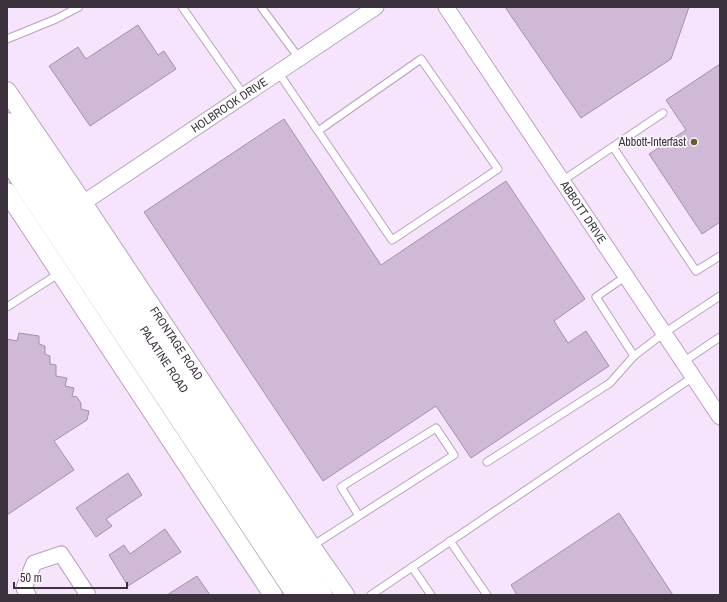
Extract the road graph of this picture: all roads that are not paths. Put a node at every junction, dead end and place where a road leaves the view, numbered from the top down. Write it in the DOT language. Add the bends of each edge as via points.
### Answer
graph roads {
  1 [pos="79,7"];
  2 [pos="182,7"];
  3 [pos="261,7"];
  4 [pos="376,7"];
  5 [pos="446,7"];
  6 [pos="7,39"];
  7 [pos="299,58"];
  8 [pos="278,72"];
  9 [pos="7,91"];
  10 [pos="244,95"];
  11 [pos="663,113"];
  12 [pos="7,120"];
  13 [pos="318,131"];
  14 [pos="11,141"];
  15 [pos="613,147"];
  16 [pos="562,181"];
  17 [pos="7,192"];
  18 [pos="83,203"];
  19 [pos="720,256"];
  20 [pos="61,272"];
  21 [pos="626,276"];
  22 [pos="720,296"];
  23 [pos="7,307"];
  24 [pos="664,334"];
  25 [pos="720,337"];
  26 [pos="634,356"];
  27 [pos="683,362"];
  28 [pos="693,377"];
  29 [pos="720,417"];
  30 [pos="487,462"];
  31 [pos="359,516"];
  32 [pos="450,541"];
  33 [pos="312,546"];
  34 [pos="412,567"];
  35 [pos="28,595"];
  36 [pos="88,595"];
  37 [pos="273,595"];
  38 [pos="298,595"];
  39 [pos="321,595"];
  40 [pos="345,595"];
  41 [pos="370,595"];
  42 [pos="431,595"];
  43 [pos="487,595"];
  1 -- 6 [label="lane"];
  2 -- 10 [label="lane"];
  3 -- 7 [label="lane"];
  4 -- 7 [label="street, HOLBROOK DRIVE"];
  5 -- 16 [label="street, ABBOTT DRIVE"];
  7 -- 8 [label="street, HOLBROOK DRIVE"];
  8 -- 10 [label="street, HOLBROOK DRIVE"];
  8 -- 13 [label="lane"];
  9 -- 18 [label="street, FRONTAGE ROAD"];
  10 -- 18 [label="street, HOLBROOK DRIVE"];
  11 -- 15 [label="lane"];
  12 -- 14 [label="highway"];
  13 -- 13 [label="lane" via="392,240 498,169 421,59"];
  14 -- 38 [label="highway, PALATINE ROAD"];
  14 -- 39 [label="highway, PALATINE ROAD"];
  15 -- 16 [label="lane"];
  15 -- 19 [label="lane" via="696,271"];
  16 -- 21 [label="street, ABBOTT DRIVE"];
  17 -- 20 [label="street"];
  18 -- 33 [label="street, FRONTAGE ROAD"];
  20 -- 23 [label="lane"];
  20 -- 37 [label="street"];
  21 -- 24 [label="street, ABBOTT DRIVE"];
  21 -- 26 [label="lane" via="596,297"];
  22 -- 24 [label="lane"];
  24 -- 26 [label="lane"];
  24 -- 27 [label="street, ABBOTT DRIVE"];
  25 -- 27 [label="lane"];
  26 -- 30 [label="lane" via="610,383"];
  27 -- 28 [label="street, ABBOTT DRIVE"];
  28 -- 29 [label="street, ABBOTT DRIVE"];
  28 -- 32 [label="lane"];
  31 -- 31 [label="lane" via="454,455 436,428 341,487"];
  31 -- 33 [label="lane"];
  32 -- 34 [label="lane"];
  32 -- 43 [label="lane"];
  33 -- 40 [label="street, FRONTAGE ROAD"];
  34 -- 41 [label="lane"];
  34 -- 42 [label="lane"];
  35 -- 36 [label="street" via="24,588 34,563 61,554"];
}
